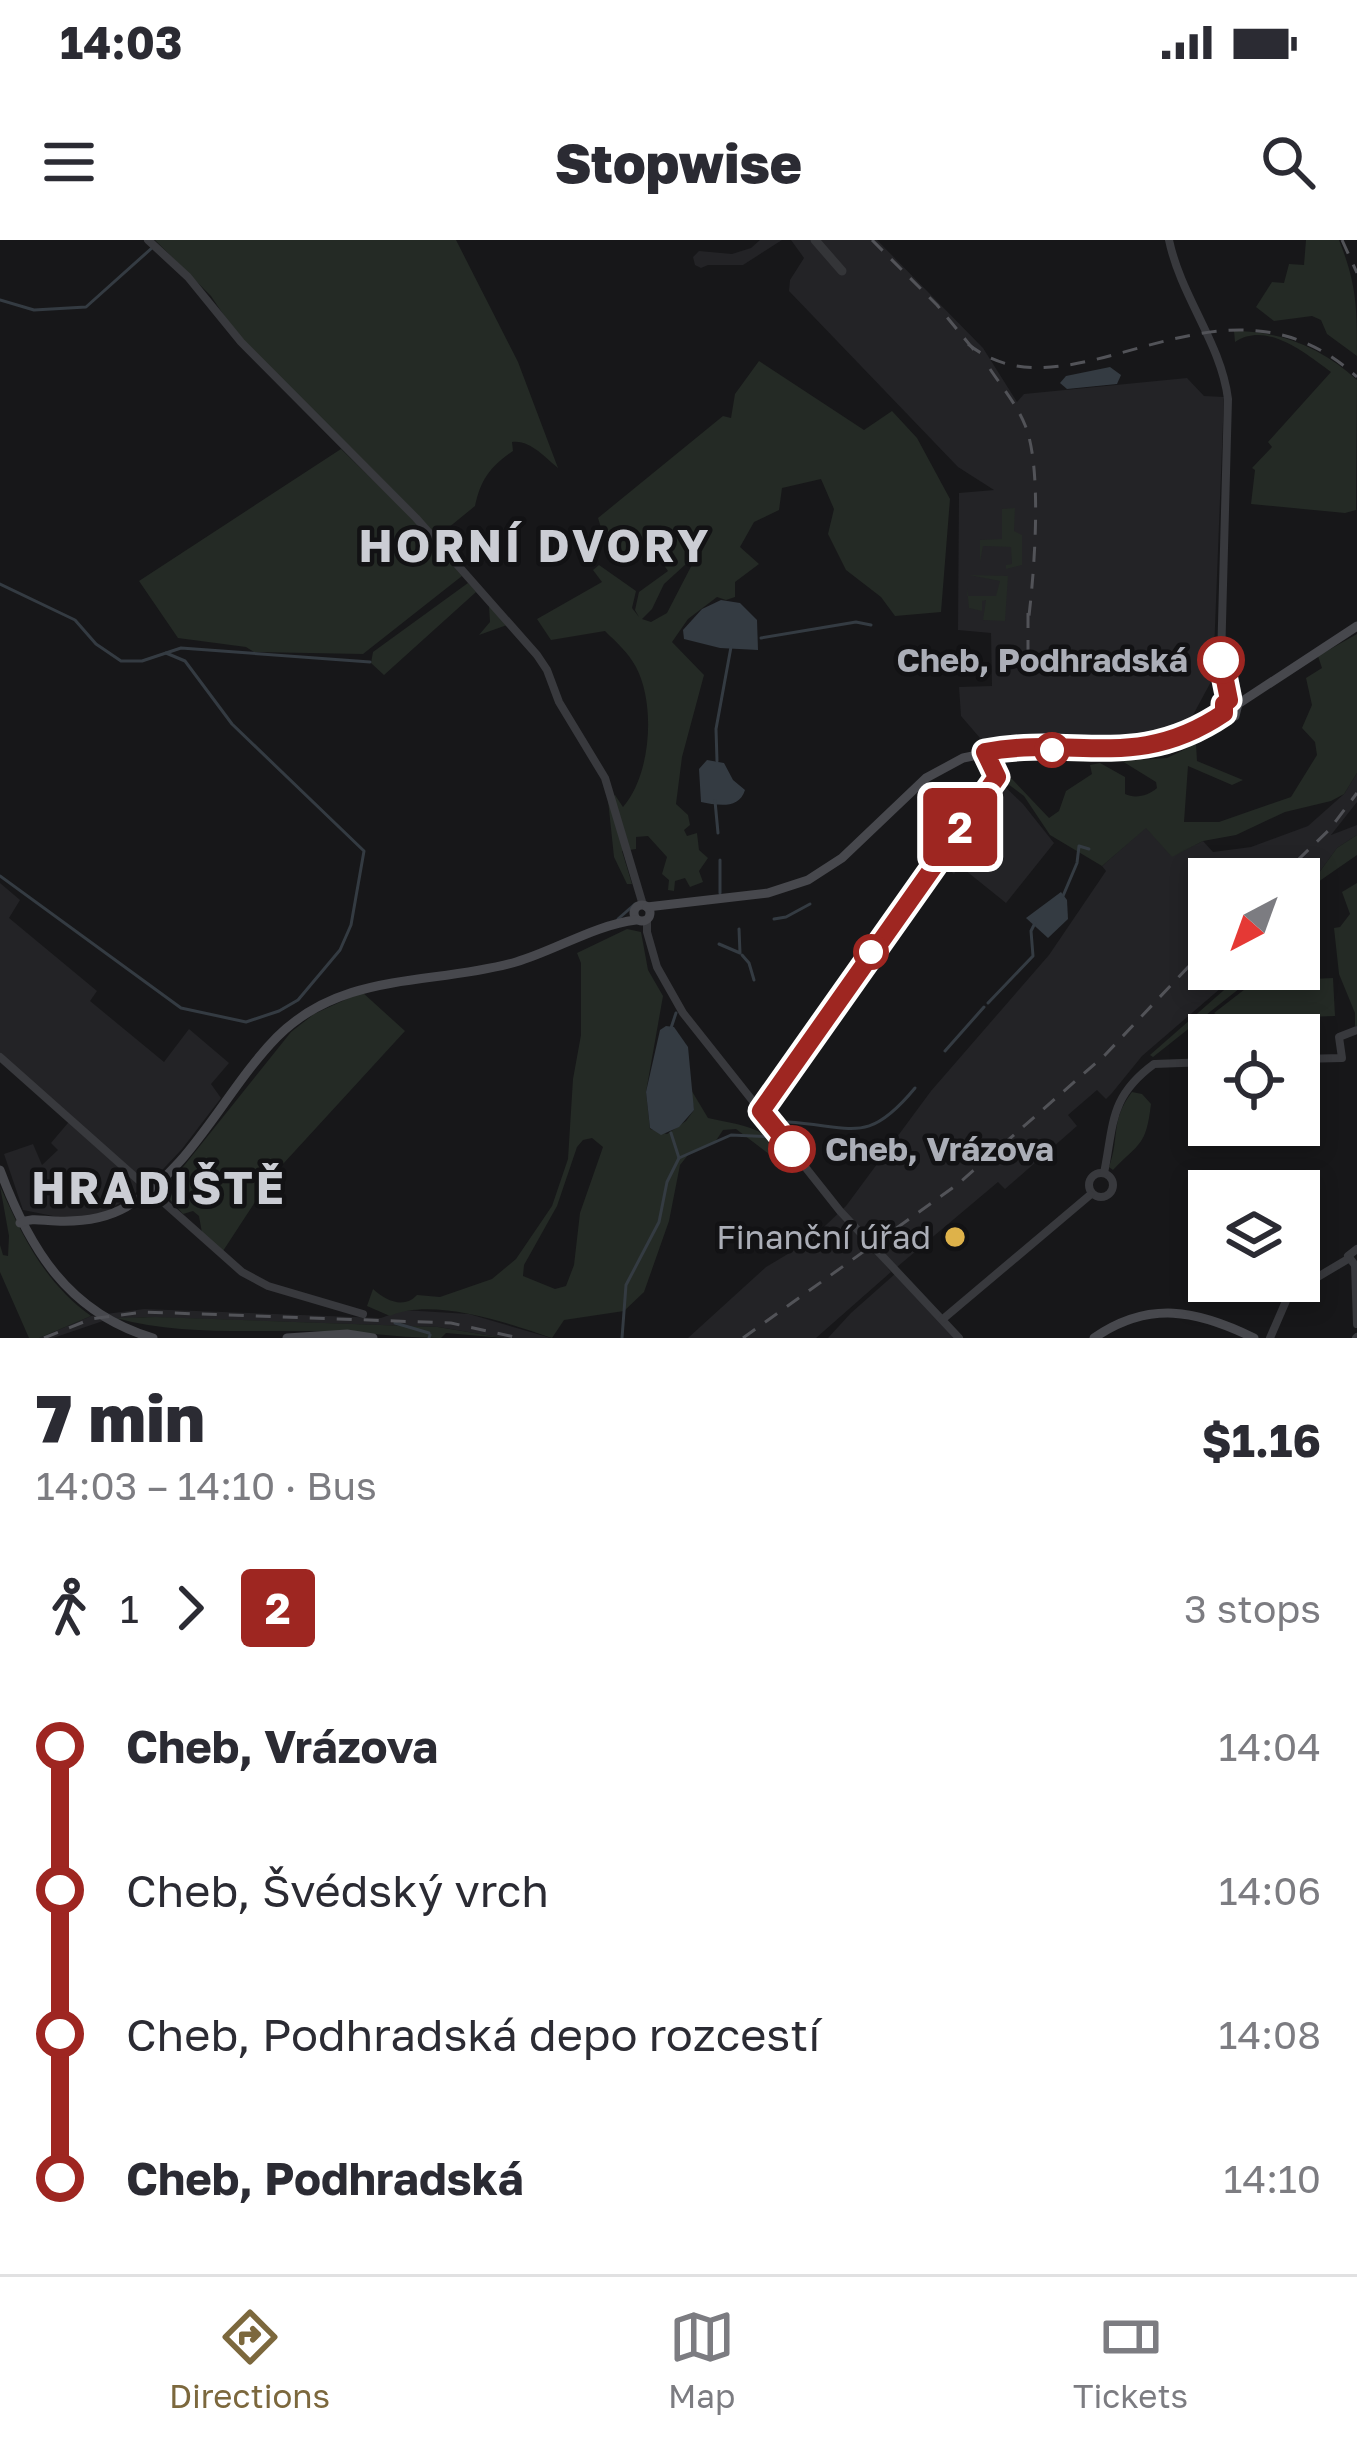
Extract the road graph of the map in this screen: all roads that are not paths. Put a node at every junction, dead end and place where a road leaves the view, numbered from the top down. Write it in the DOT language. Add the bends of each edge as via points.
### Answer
graph roads {
  1 [pos="148,240"];
  2 [pos="1169,240"];
  3 [pos="1357,626"];
  4 [pos="1234,702"];
  5 [pos="642,914"];
  6 [pos="1357,1030"];
  7 [pos="0,1057"];
  8 [pos="1320,1059"];
  9 [pos="1188,1063"];
  10 [pos="0,1170"];
  11 [pos="1104,1173"];
  12 [pos="149,1191"];
  13 [pos="1090,1195"];
  14 [pos="20,1223"];
  15 [pos="1357,1249"];
  16 [pos="1354,1263"];
  17 [pos="363,1314"];
  18 [pos="943,1319"];
  19 [pos="1357,1324"];
  20 [pos="153,1338"];
  21 [pos="287,1338"];
  22 [pos="374,1338"];
  23 [pos="959,1338"];
  24 [pos="1094,1338"];
  25 [pos="1254,1338"];
  26 [pos="1270,1338"];
  1 -- 5 [label="street" via="537,655 605,778"];
  2 -- 4 [label="street" via="1220,364 1228,411 1221,668"];
  3 -- 4 [label="main road"];
  4 -- 5 [label="main road" via="1179,738 1141,748 985,752 954,762 808,880"];
  5 -- 12 [label="main road" via="509,964 370,985 313,1009 271,1044"];
  5 -- 18 [label="street" via="670,994 840,1211"];
  6 -- 8 [label="street" via="1339,1037 1342,1058"];
  7 -- 12 [label="street"];
  9 -- 11 [label="street" via="1154,1064 1124,1093"];
  10 -- 14 [label="main road"];
  11 -- 13 [label="street" via="1090,1182"];
  11 -- 13 [label="street" via="1113,1176 1112,1188"];
  12 -- 14 [label="main road" via="102,1217"];
  12 -- 17 [label="street" via="250,1278"];
  13 -- 18 [label="street"];
  14 -- 20 [label="main road" via="49,1270 88,1307"];
  15 -- 16 [label="street"];
  16 -- 19 [label="street"];
  16 -- 26 [label="street" via="1288,1294"];
  18 -- 23 [label="street"];
  21 -- 22 [label="main road"];
  24 -- 25 [label="main road" via="1142,1316 1188,1312"];
}
